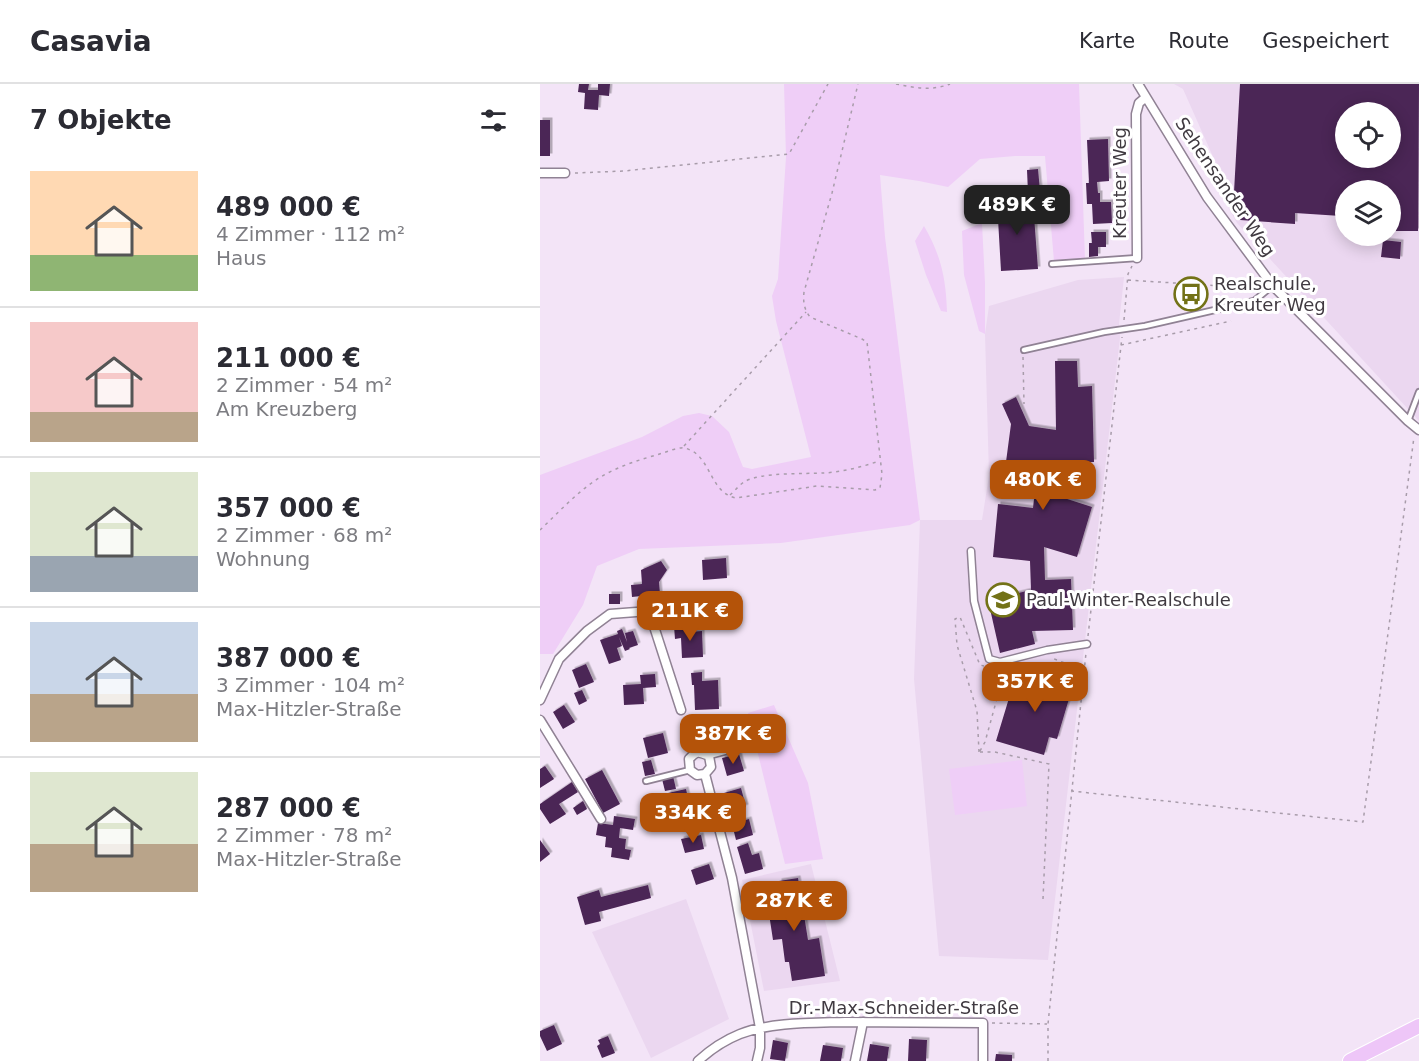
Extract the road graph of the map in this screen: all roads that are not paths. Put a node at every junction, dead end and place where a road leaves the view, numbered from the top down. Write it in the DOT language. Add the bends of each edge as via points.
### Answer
graph roads {
  1 [pos="1138,84"];
  2 [pos="1145,98"];
  3 [pos="540,173"];
  4 [pos="565,173"];
  5 [pos="1137,258"];
  6 [pos="1052,264"];
  7 [pos="1273,286"];
  8 [pos="1024,350"];
  9 [pos="1419,392"];
  10 [pos="1408,421"];
  11 [pos="1417,429"];
  12 [pos="971,551"];
  13 [pos="689,608"];
  14 [pos="648,611"];
  15 [pos="1087,644"];
  16 [pos="540,700"];
  17 [pos="681,710"];
  18 [pos="540,720"];
  19 [pos="750,745"];
  20 [pos="709,756"];
  21 [pos="690,770"];
  22 [pos="705,774"];
  23 [pos="646,781"];
  24 [pos="601,819"];
  25 [pos="863,1022"];
  26 [pos="1419,1026"];
  27 [pos="760,1028"];
  28 [pos="698,1061"];
  29 [pos="757,1061"];
  30 [pos="855,1061"];
  31 [pos="983,1061"];
  32 [pos="1350,1061"];
  1 -- 2 [label="street, Sehensander Weg"];
  2 -- 5 [label="street, Kreuter Weg" via="1136,114"];
  2 -- 7 [label="street, Sehensander Weg" via="1207,197"];
  3 -- 4 [label="street"];
  5 -- 6 [label="lane, Kreuter Weg"];
  7 -- 8 [label="lane" via="1254,301"];
  7 -- 10 [label="street, Sehensander Weg"];
  9 -- 10 [label="lane"];
  10 -- 11 [label="street, Sehensander Weg"];
  12 -- 15 [label="street" via="974,601 989,659 1000,662"];
  13 -- 14 [label="street"];
  14 -- 16 [label="street" via="610,614 587,631 559,659"];
  14 -- 17 [label="street"];
  18 -- 24 [label="street"];
  19 -- 20 [label="lane"];
  20 -- 21 [label="street" via="694,753 689,759"];
  20 -- 22 [label="street" via="711,766"];
  21 -- 22 [label="street"];
  21 -- 23 [label="lane"];
  22 -- 27 [label="street" via="732,878"];
  25 -- 27 [label="street, Dr.-Max-Schneider-Straße"];
  25 -- 30 [label="street"];
  25 -- 31 [label="street, Dr.-Max-Schneider-Straße" via="983,1023"];
  26 -- 32 [label="main road"];
  27 -- 28 [label="street, Dr.-Max-Schneider-Straße" via="739,1034"];
  27 -- 29 [label="street"];
}
